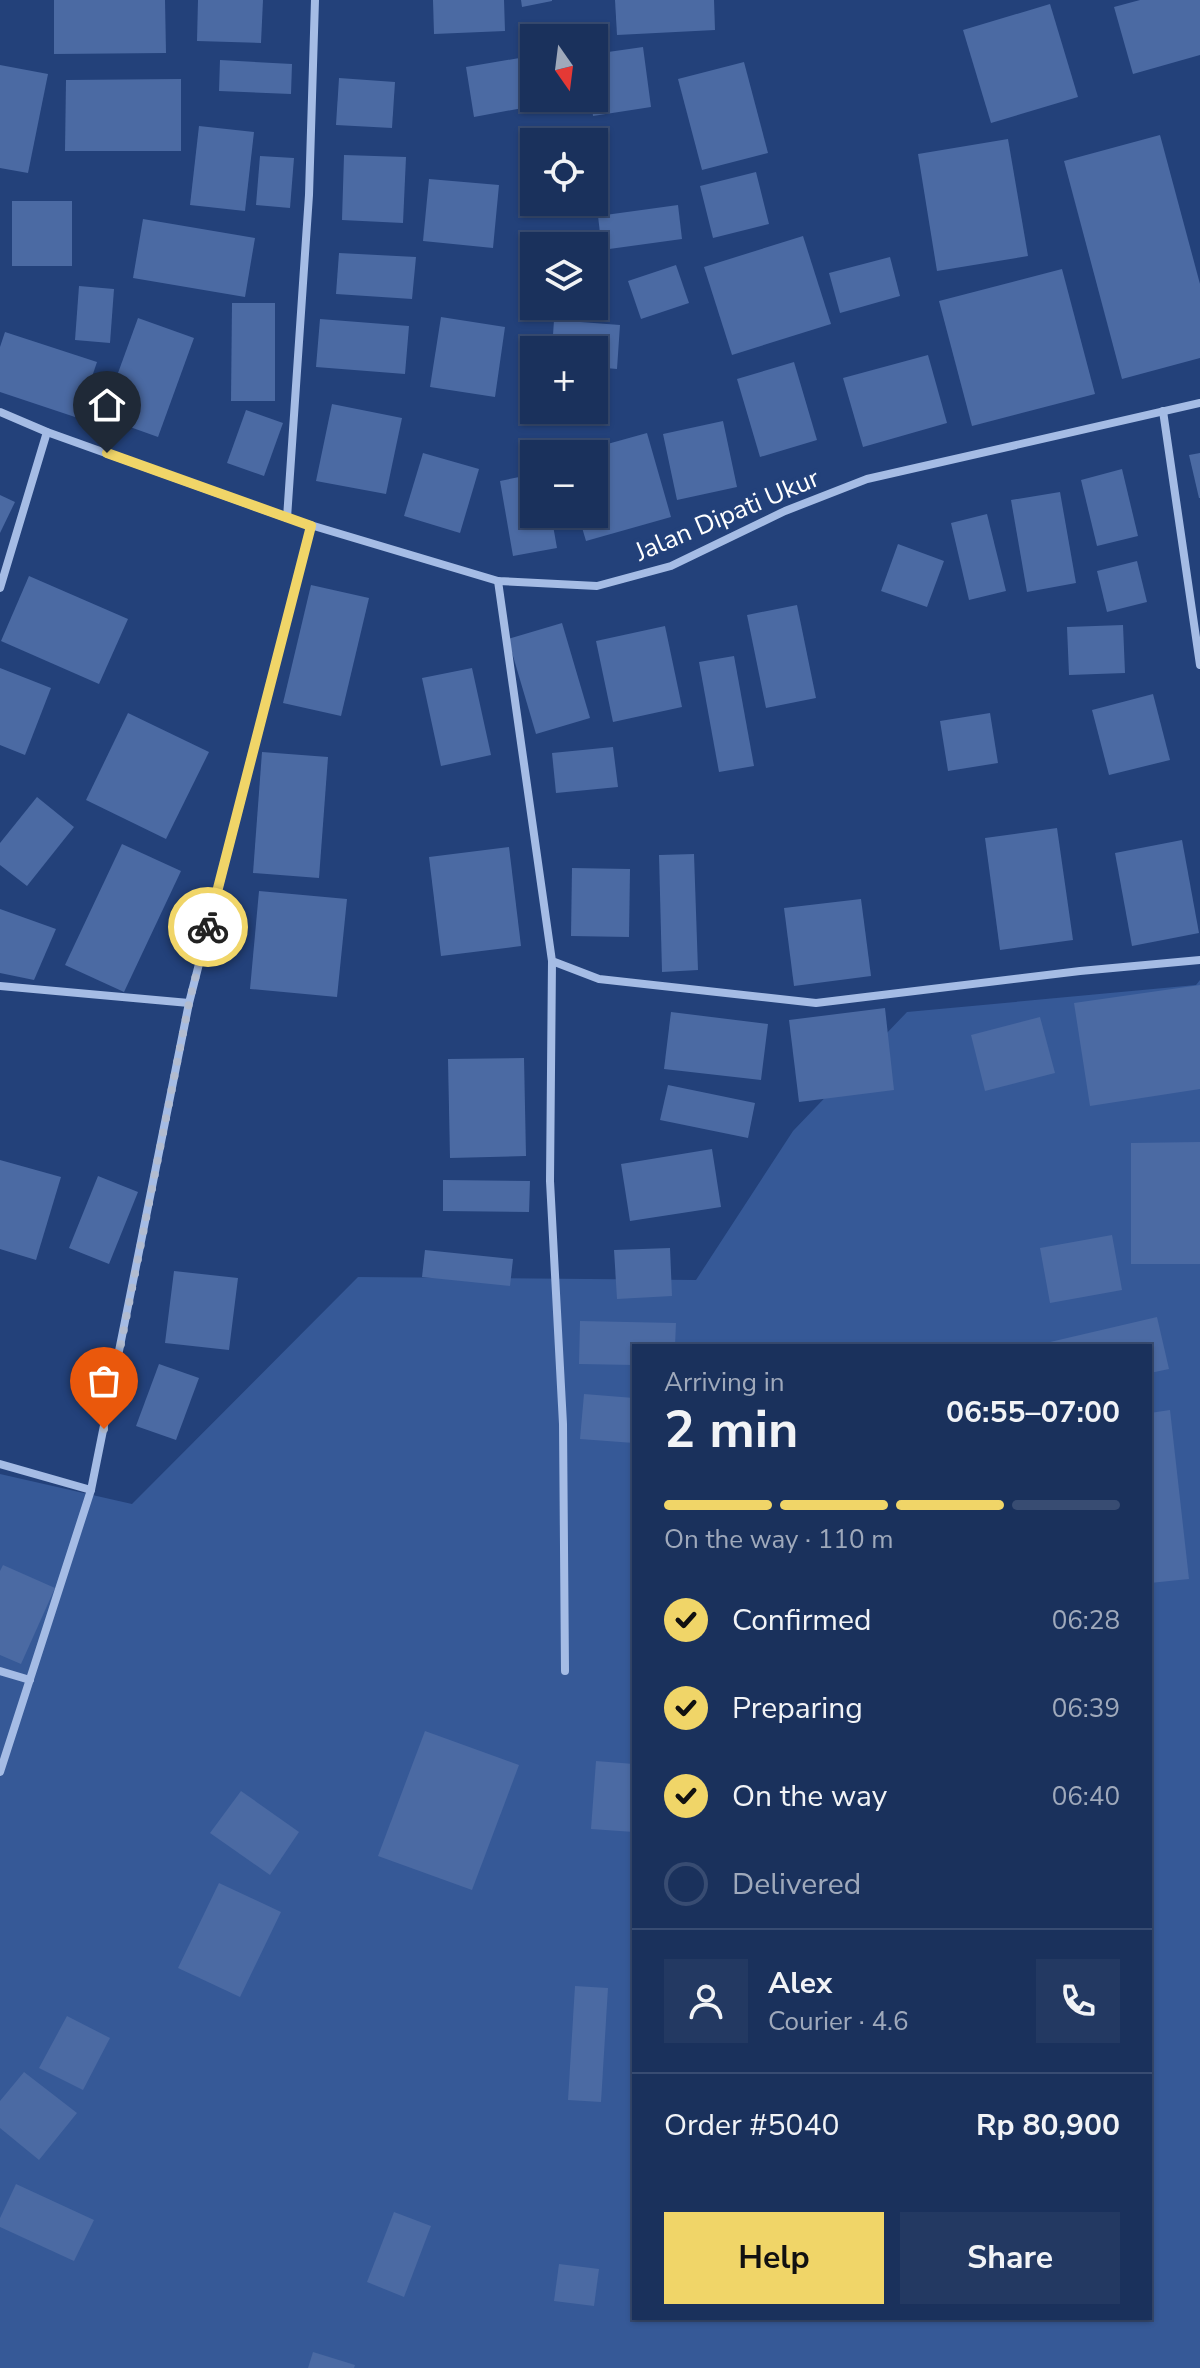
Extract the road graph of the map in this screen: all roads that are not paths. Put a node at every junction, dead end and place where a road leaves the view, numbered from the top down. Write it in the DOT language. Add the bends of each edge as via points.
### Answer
graph roads {
  1 [pos="315,0"];
  2 [pos="1200,403"];
  3 [pos="1163,411"];
  4 [pos="0,412"];
  5 [pos="47,432"];
  6 [pos="287,518"];
  7 [pos="311,526"];
  8 [pos="498,581"];
  9 [pos="0,588"];
  10 [pos="1200,665"];
  11 [pos="1200,960"];
  12 [pos="552,961"];
  13 [pos="0,986"];
  14 [pos="189,1003"];
  15 [pos="0,1464"];
  16 [pos="91,1490"];
  17 [pos="0,1671"];
  18 [pos="565,1671"];
  19 [pos="30,1680"];
  20 [pos="0,1772"];
  1 -- 6 [label="street" via="309,195"];
  2 -- 3 [label="street, Jalan Dipati Ukur"];
  3 -- 8 [label="street, Jalan Dipati Ukur" via="867,479 785,511 671,566 597,586"];
  3 -- 10 [label="street"];
  4 -- 5 [label="street, Jalan Dipati Ukur"];
  5 -- 6 [label="street, Jalan Dipati Ukur"];
  5 -- 9 [label="street"];
  6 -- 7 [label="street, Jalan Dipati Ukur"];
  7 -- 8 [label="street, Jalan Dipati Ukur"];
  7 -- 14 [label="street"];
  8 -- 12 [label="street"];
  11 -- 12 [label="street" via="816,1003 599,979"];
  12 -- 18 [label="street" via="550,1181 563,1424"];
  13 -- 14 [label="street"];
  14 -- 16 [label="street"];
  15 -- 16 [label="street"];
  16 -- 19 [label="street"];
  17 -- 19 [label="street"];
  19 -- 20 [label="street"];
}
